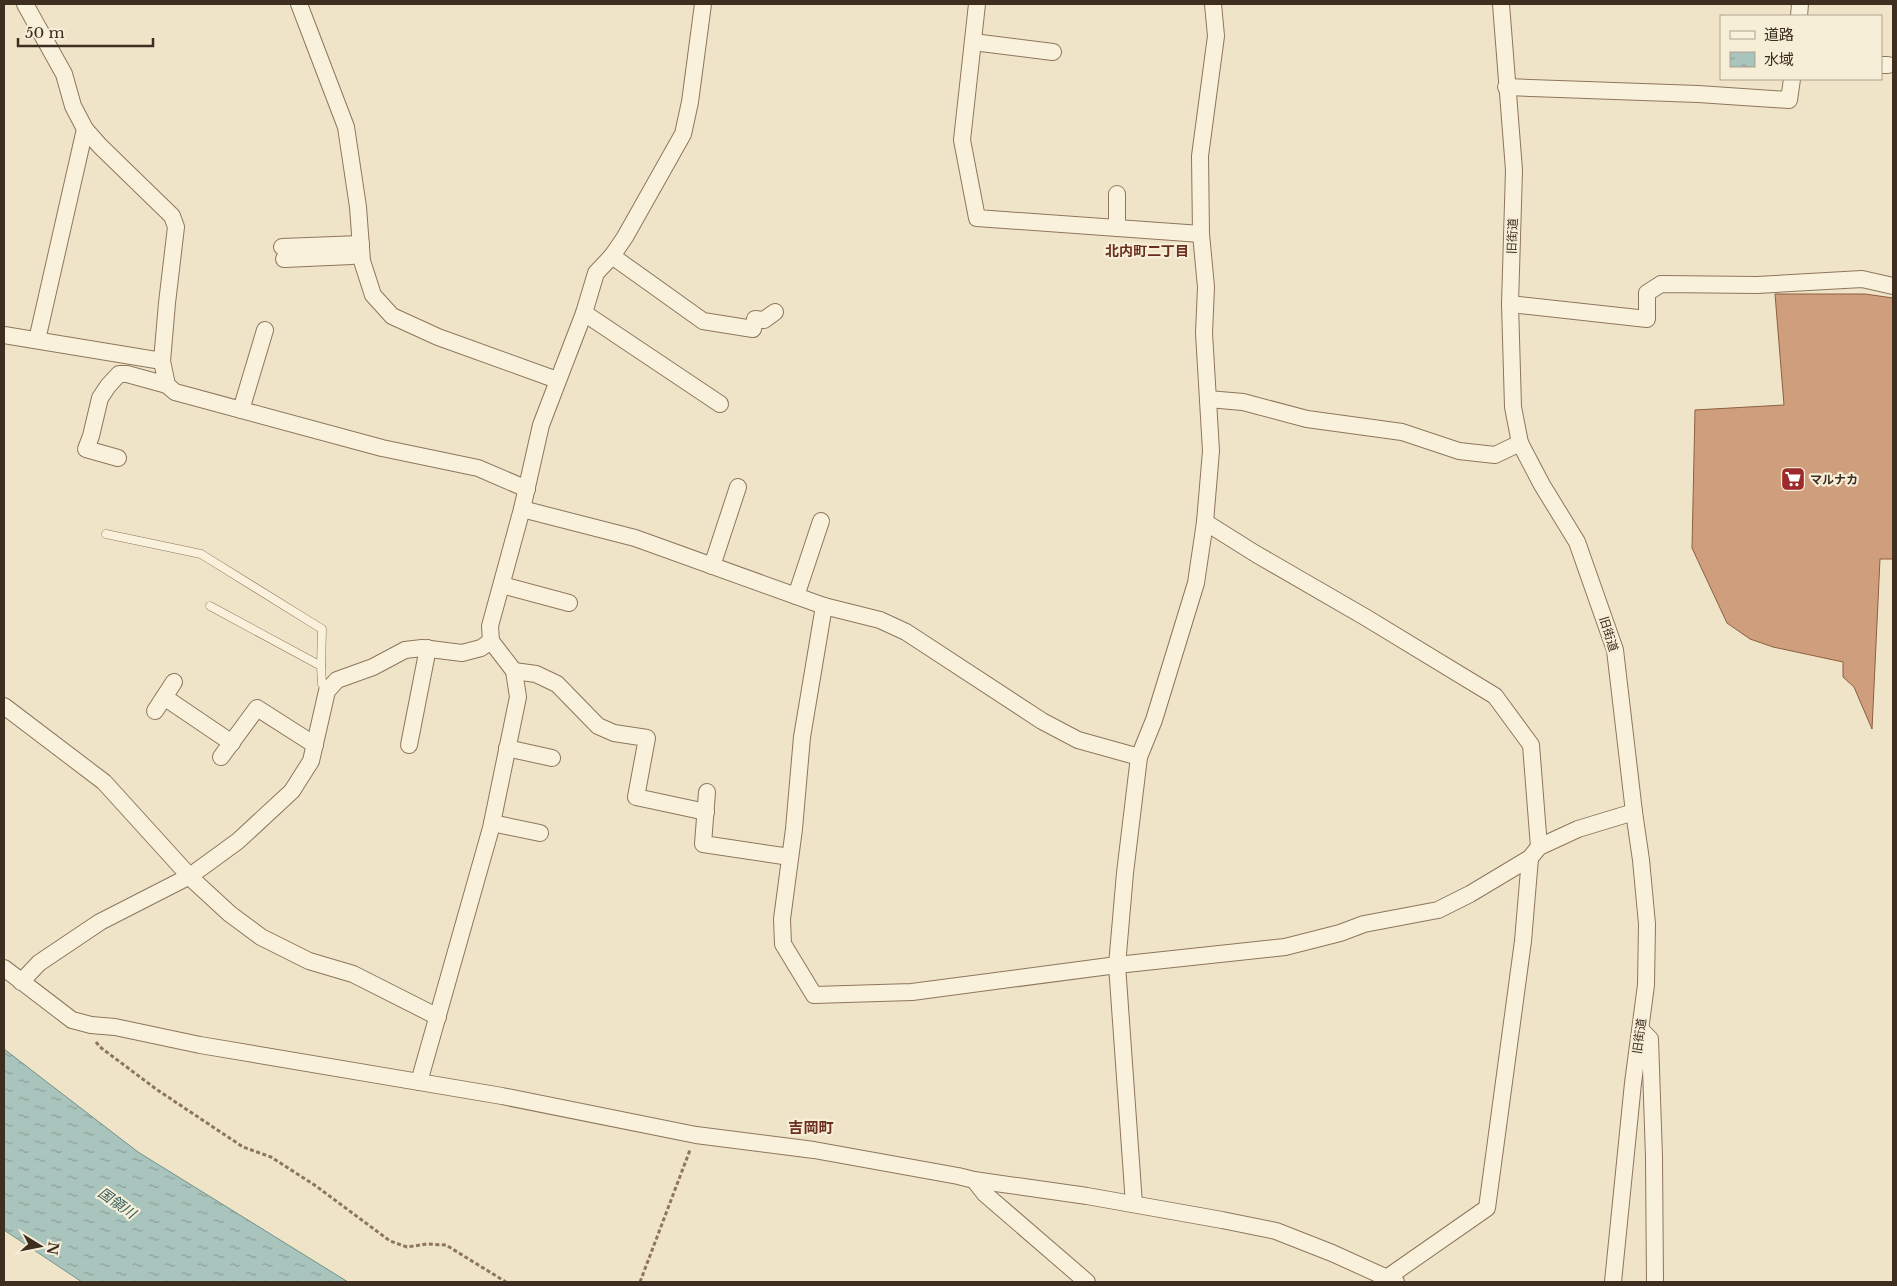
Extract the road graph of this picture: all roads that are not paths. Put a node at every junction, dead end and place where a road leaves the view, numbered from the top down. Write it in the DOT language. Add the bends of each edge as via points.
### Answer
graph roads {
  1 [pos="26,4"];
  2 [pos="299,4"];
  3 [pos="703,4"];
  4 [pos="977,4"];
  5 [pos="1213,4"];
  6 [pos="1501,4"];
  7 [pos="973,42"];
  8 [pos="1053,52"];
  9 [pos="1792,80"];
  10 [pos="1506,87"];
  11 [pos="85,129"];
  12 [pos="1117,194"];
  13 [pos="1117,228"];
  14 [pos="1201,234"];
  15 [pos="361,250"];
  16 [pos="283,253"];
  17 [pos="612,256"];
  18 [pos="1893,286"];
  19 [pos="1510,304"];
  20 [pos="775,312"];
  21 [pos="584,313"];
  22 [pos="265,330"];
  23 [pos="4,335"];
  24 [pos="37,340"];
  25 [pos="162,361"];
  26 [pos="557,380"];
  27 [pos="167,385"];
  28 [pos="1208,400"];
  29 [pos="720,404"];
  30 [pos="241,410"];
  31 [pos="1520,443"];
  32 [pos="118,458"];
  33 [pos="738,487"];
  34 [pos="527,489"];
  35 [pos="522,510"];
  36 [pos="821,521"];
  37 [pos="1205,522"];
  38 [pos="106,534"];
  39 [pos="712,566"];
  40 [pos="502,585"];
  41 [pos="796,596"];
  42 [pos="569,603"];
  43 [pos="210,606"];
  44 [pos="824,606"];
  45 [pos="491,641"];
  46 [pos="428,648"];
  47 [pos="321,666"];
  48 [pos="514,671"];
  49 [pos="174,682"];
  50 [pos="327,691"];
  51 [pos="164,697"];
  52 [pos="4,706"];
  53 [pos="155,711"];
  54 [pos="232,743"];
  55 [pos="315,745"];
  56 [pos="409,745"];
  57 [pos="507,748"];
  58 [pos="221,757"];
  59 [pos="1139,757"];
  60 [pos="552,758"];
  61 [pos="708,792"];
  62 [pos="706,812"];
  63 [pos="1634,812"];
  64 [pos="492,823"];
  65 [pos="540,832"];
  66 [pos="1535,852"];
  67 [pos="790,857"];
  68 [pos="190,876"];
  69 [pos="1117,965"];
  70 [pos="4,968"];
  71 [pos="21,982"];
  72 [pos="438,1017"];
  73 [pos="1640,1030"];
  74 [pos="419,1082"];
  75 [pos="974,1180"];
  76 [pos="1134,1204"];
  77 [pos="1392,1280"];
  78 [pos="1087,1282"];
  79 [pos="1613,1282"];
  80 [pos="1655,1282"];
  1 -- 11 [label="street" via="64,74 73,106"];
  2 -- 15 [label="street" via="346,127"];
  3 -- 17 [label="street" via="683,134"];
  4 -- 7 [label="street"];
  5 -- 14 [label="street" via="1216,36 1200,156"];
  6 -- 10 [label="street, 旧街道"];
  7 -- 8 [label="street"];
  7 -- 13 [label="street" via="962,140 977,218"];
  9 -- 10 [label="street" via="1789,100"];
  10 -- 19 [label="street, 旧街道" via="1514,170"];
  11 -- 24 [label="street"];
  11 -- 25 [label="street" via="172,216 176,227"];
  12 -- 13 [label="street"];
  13 -- 14 [label="street"];
  14 -- 28 [label="street" via="1206,287 1204,333"];
  15 -- 16 [label="street"];
  15 -- 26 [label="street" via="373,295 392,316 438,337"];
  17 -- 20 [label="street" via="703,321 753,329 755,319 764,320"];
  17 -- 21 [label="street" via="596,273"];
  18 -- 19 [label="street" via="1862,279 1757,285 1661,284 1647,293 1647,319"];
  19 -- 31 [label="street, 旧街道" via="1513,407"];
  21 -- 26 [label="street"];
  21 -- 29 [label="street"];
  22 -- 30 [label="street"];
  23 -- 24 [label="street"];
  24 -- 25 [label="street"];
  25 -- 27 [label="street"];
  26 -- 34 [label="street" via="540,425"];
  27 -- 30 [label="street" via="175,392"];
  27 -- 32 [label="street" via="119,374 108,386 100,398 105,413 86,449"];
  28 -- 31 [label="street" via="1243,402 1306,419 1402,432 1459,452 1495,455"];
  28 -- 37 [label="street" via="1211,451"];
  30 -- 34 [label="street" via="382,448 478,468"];
  31 -- 63 [label="street, 旧街道" via="1577,542 1616,650"];
  33 -- 39 [label="street"];
  34 -- 35 [label="street"];
  35 -- 39 [label="street" via="635,538"];
  35 -- 40 [label="street"];
  36 -- 41 [label="street"];
  37 -- 59 [label="street" via="1196,583 1154,720"];
  37 -- 66 [label="street" via="1495,696 1531,745"];
  38 -- 47 [label="lane" via="202,554 322,629"];
  39 -- 41 [label="street"];
  40 -- 42 [label="street"];
  40 -- 45 [label="street" via="490,626"];
  41 -- 44 [label="street"];
  43 -- 47 [label="lane"];
  44 -- 59 [label="street" via="880,620 906,632 1042,721 1078,740"];
  44 -- 67 [label="street" via="802,737"];
  45 -- 46 [label="street" via="481,648 462,653"];
  45 -- 48 [label="street"];
  46 -- 50 [label="street" via="405,650 373,667 337,680"];
  46 -- 56 [label="street"];
  47 -- 50 [label="lane" via="322,684"];
  48 -- 57 [label="street" via="518,697"];
  48 -- 62 [label="street" via="536,674 557,684 598,726 614,733 647,738 636,797"];
  49 -- 51 [label="street"];
  50 -- 55 [label="street"];
  51 -- 53 [label="street"];
  51 -- 54 [label="street"];
  52 -- 68 [label="street" via="104,782"];
  54 -- 55 [label="street" via="256,708"];
  54 -- 58 [label="street"];
  55 -- 68 [label="street" via="311,762 292,791 238,841"];
  57 -- 60 [label="street"];
  57 -- 64 [label="street"];
  59 -- 69 [label="street"];
  61 -- 62 [label="street"];
  62 -- 67 [label="street" via="703,844"];
  63 -- 66 [label="street" via="1578,829"];
  63 -- 73 [label="street, 旧街道" via="1647,924 1646,985"];
  64 -- 65 [label="street"];
  64 -- 72 [label="street"];
  66 -- 69 [label="street" via="1470,894 1438,910 1364,924 1285,947"];
  66 -- 77 [label="street" via="1487,1208"];
  67 -- 69 [label="street" via="782,944 814,995 912,992"];
  68 -- 71 [label="street" via="100,922 39,963"];
  68 -- 72 [label="street" via="230,914 261,937 309,961 353,974"];
  69 -- 76 [label="street"];
  70 -- 71 [label="street"];
  71 -- 74 [label="street" via="72,1020 91,1026 115,1027 200,1045"];
  72 -- 74 [label="street"];
  73 -- 79 [label="street, 旧街道"];
  73 -- 80 [label="street" via="1650,1039"];
  74 -- 75 [label="street" via="696,1135 814,1150"];
  75 -- 76 [label="street"];
  75 -- 78 [label="street" via="985,1194"];
  76 -- 77 [label="street" via="1276,1231"];
}
